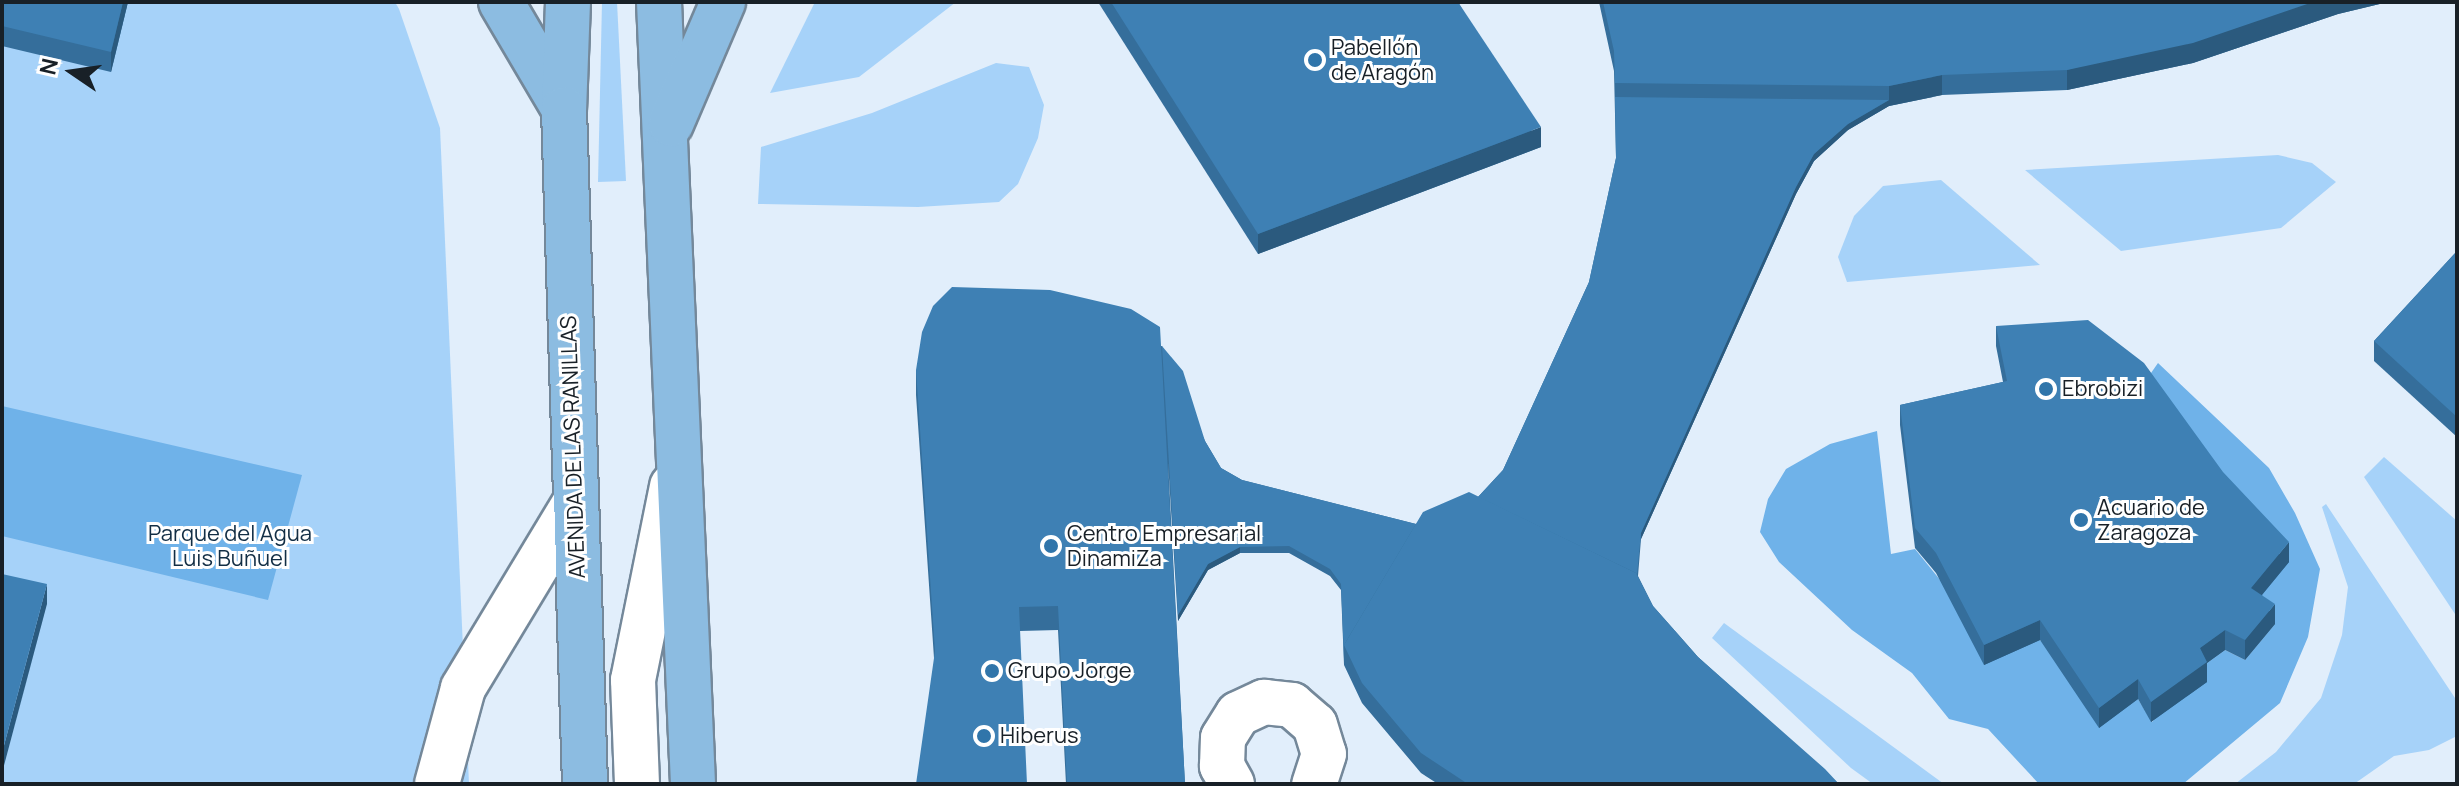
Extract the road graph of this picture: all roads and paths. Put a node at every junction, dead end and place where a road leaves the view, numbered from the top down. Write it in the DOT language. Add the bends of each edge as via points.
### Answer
graph roads {
  1 [pos="501,2"];
  2 [pos="568,2"];
  3 [pos="659,2"];
  4 [pos="723,2"];
  5 [pos="564,109"];
  6 [pos="665,142"];
  7 [pos="678,456"];
  8 [pos="574,504"];
  9 [pos="578,604"];
  10 [pos="633,680"];
  11 [pos="437,784"];
  12 [pos="585,784"];
  13 [pos="637,784"];
  14 [pos="693,784"];
  15 [pos="1232,784"];
  16 [pos="1314,784"];
  1 -- 5 [label="main road, AVENIDA DE LAS RANILLAS"];
  2 -- 5 [label="main road, AVENIDA DE LAS RANILLAS"];
  3 -- 6 [label="main road"];
  4 -- 6 [label="main road"];
  5 -- 8 [label="main road, AVENIDA DE LAS RANILLAS"];
  6 -- 7 [label="main road"];
  7 -- 10 [label="lane"];
  7 -- 14 [label="main road"];
  8 -- 9 [label="main road, AVENIDA DE LAS RANILLAS"];
  8 -- 11 [label="lane" via="463,688"];
  9 -- 10 [label="lane"];
  9 -- 12 [label="main road, AVENIDA DE LAS RANILLAS"];
  10 -- 13 [label="lane"];
  15 -- 16 [label="lane" via="1222,766 1223,738 1238,714 1264,702 1292,705 1315,725 1324,754"];
}
